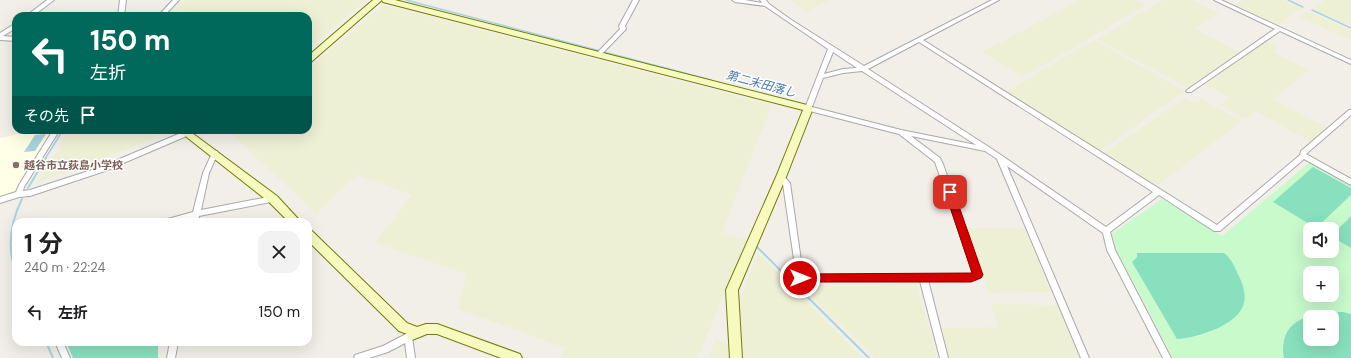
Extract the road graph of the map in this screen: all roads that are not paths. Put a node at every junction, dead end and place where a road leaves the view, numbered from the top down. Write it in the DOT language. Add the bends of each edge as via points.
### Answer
graph roads {
  1 [pos="51,0"];
  2 [pos="123,0"];
  3 [pos="176,0"];
  4 [pos="378,0"];
  5 [pos="386,0"];
  6 [pos="636,0"];
  7 [pos="735,0"];
  8 [pos="996,0"];
  9 [pos="1217,0"];
  10 [pos="765,3"];
  11 [pos="34,12"];
  12 [pos="122,12"];
  13 [pos="165,12"];
  14 [pos="12,28"];
  15 [pos="1278,28"];
  16 [pos="0,37"];
  17 [pos="12,38"];
  18 [pos="919,40"];
  19 [pos="830,49"];
  20 [pos="598,54"];
  21 [pos="312,57"];
  22 [pos="1351,62"];
  23 [pos="863,69"];
  24 [pos="820,77"];
  25 [pos="1189,91"];
  26 [pos="808,108"];
  27 [pos="1351,112"];
  28 [pos="901,132"];
  29 [pos="54,134"];
  30 [pos="182,134"];
  31 [pos="193,134"];
  32 [pos="990,151"];
  33 [pos="215,153"];
  34 [pos="1303,156"];
  35 [pos="1000,158"];
  36 [pos="782,177"];
  37 [pos="1351,182"];
  38 [pos="1158,192"];
  39 [pos="19,194"];
  40 [pos="273,199"];
  41 [pos="0,200"];
  42 [pos="195,214"];
  43 [pos="181,218"];
  44 [pos="194,218"];
  45 [pos="292,218"];
  46 [pos="1106,231"];
  47 [pos="312,238"];
  48 [pos="923,278"];
  49 [pos="413,335"];
  50 [pos="61,346"];
  51 [pos="173,346"];
  52 [pos="66,358"];
  53 [pos="171,358"];
  54 [pos="358,358"];
  55 [pos="411,358"];
  56 [pos="516,358"];
  57 [pos="736,358"];
  58 [pos="944,358"];
  59 [pos="1085,358"];
  60 [pos="1167,358"];
  1 -- 11 [label="street"];
  2 -- 12 [label="street"];
  3 -- 13 [label="street"];
  4 -- 21 [label="street"];
  5 -- 20 [label="street"];
  6 -- 20 [label="street" via="622,26 623,29"];
  7 -- 10 [label="street"];
  8 -- 18 [label="street"];
  9 -- 15 [label="street"];
  10 -- 19 [label="street"];
  14 -- 16 [label="street"];
  15 -- 22 [label="street"];
  15 -- 25 [label="street"];
  16 -- 17 [label="street"];
  18 -- 23 [label="street"];
  18 -- 38 [label="street"];
  19 -- 23 [label="street"];
  19 -- 24 [label="street"];
  20 -- 26 [label="street"];
  23 -- 24 [label="street"];
  23 -- 32 [label="street"];
  24 -- 26 [label="street"];
  26 -- 28 [label="street"];
  26 -- 36 [label="street"];
  27 -- 34 [label="street" via="1303,153"];
  28 -- 32 [label="street"];
  28 -- 48 [label="street" via="938,160 978,275"];
  29 -- 39 [label="street"];
  30 -- 39 [label="street" via="84,176 30,194"];
  31 -- 33 [label="street"];
  32 -- 35 [label="street"];
  33 -- 40 [label="street"];
  33 -- 42 [label="street" via="206,173"];
  34 -- 37 [label="street"];
  34 -- 38 [label="street" via="1218,229"];
  35 -- 46 [label="street"];
  35 -- 59 [label="street"];
  36 -- 48 [label="street" via="786,183 800,278"];
  36 -- 57 [label="street" via="732,290"];
  38 -- 46 [label="street"];
  39 -- 41 [label="street"];
  40 -- 42 [label="street"];
  40 -- 45 [label="street"];
  42 -- 43 [label="street"];
  42 -- 44 [label="street"];
  46 -- 60 [label="street" via="1111,250"];
  47 -- 49 [label="street"];
  48 -- 58 [label="street"];
  49 -- 54 [label="street" via="385,349"];
  49 -- 55 [label="street"];
  49 -- 56 [label="street" via="438,329"];
  50 -- 52 [label="street"];
  51 -- 53 [label="street"];
}
